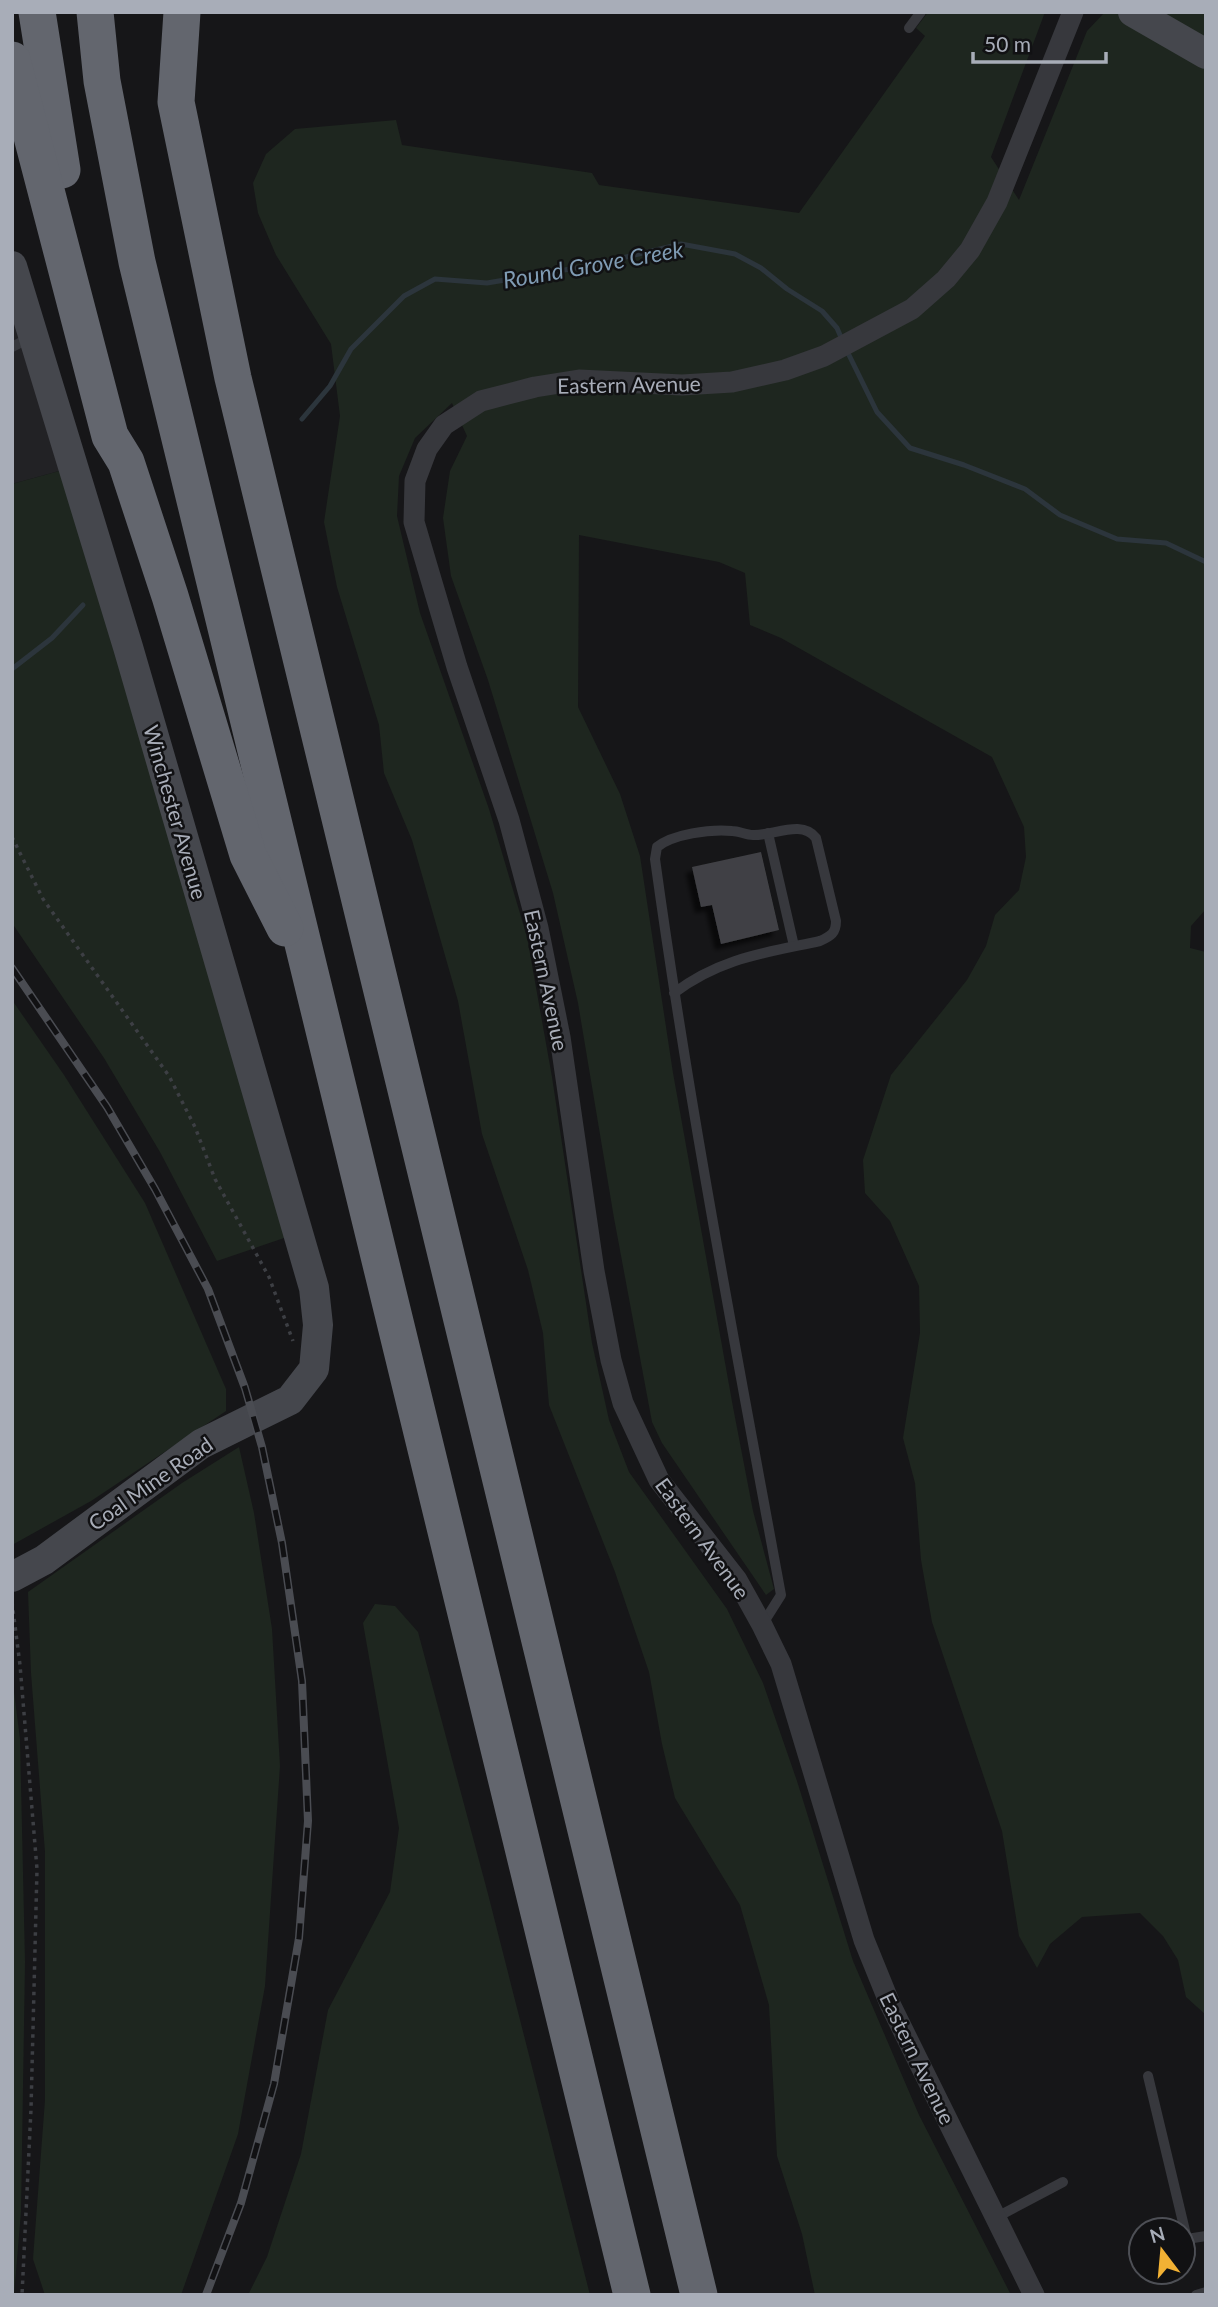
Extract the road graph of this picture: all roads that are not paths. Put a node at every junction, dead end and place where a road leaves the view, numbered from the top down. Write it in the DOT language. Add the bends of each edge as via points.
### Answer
graph roads {
  1 [pos="37,12"];
  2 [pos="95,12"];
  3 [pos="159,12"];
  4 [pos="182,12"];
  5 [pos="921,12"];
  6 [pos="1073,12"];
  7 [pos="1133,12"];
  8 [pos="909,28"];
  9 [pos="1206,54"];
  10 [pos="12,61"];
  11 [pos="176,102"];
  12 [pos="12,266"];
  13 [pos="23,341"];
  14 [pos="126,462"];
  15 [pos="768,833"];
  16 [pos="794,946"];
  17 [pos="314,989"];
  18 [pos="674,993"];
  19 [pos="313,1368"];
  20 [pos="12,1577"];
  21 [pos="762,1625"];
  22 [pos="1148,2076"];
  23 [pos="1063,2182"];
  24 [pos="995,2218"];
  25 [pos="1206,2236"];
  26 [pos="1206,2292"];
  27 [pos="632,2295"];
  28 [pos="699,2295"];
  29 [pos="1034,2295"];
  30 [pos="1196,2295"];
  1 -- 14 [label="highway" via="72,227 124,430"];
  2 -- 17 [label="highway" via="102,81 137,262"];
  3 -- 11 [label="highway"];
  4 -- 11 [label="highway"];
  5 -- 8 [label="lane"];
  6 -- 21 [label="street, Eastern Avenue" via="998,202 970,250 912,309 824,356 732,382 682,386 579,380 481,401 444,425 427,449 415,481 414,522 509,820 538,928 560,1037 594,1271 623,1403 659,1480 737,1580"];
  7 -- 9 [label="street"];
  10 -- 14 [label="highway" via="110,436"];
  11 -- 28 [label="highway" via="233,378"];
  12 -- 13 [label="street, Winchester Avenue"];
  13 -- 19 [label="street, Winchester Avenue" via="128,647 314,1288 318,1325"];
  14 -- 17 [label="highway" via="248,855"];
  15 -- 16 [label="lane"];
  15 -- 16 [label="lane" via="811,831 836,920 832,936"];
  15 -- 18 [label="lane" via="719,831 681,836 657,848"];
  16 -- 18 [label="lane" via="718,966"];
  17 -- 27 [label="highway"];
  18 -- 21 [label="lane" via="781,1595"];
  19 -- 20 [label="street, Coal Mine Road" via="290,1400 201,1444 44,1560"];
  21 -- 24 [label="street, Eastern Avenue" via="781,1664 864,1940 890,2004"];
  22 -- 25 [label="lane" via="1187,2239"];
  23 -- 24 [label="lane"];
  24 -- 29 [label="street, Eastern Avenue"];
  26 -- 30 [label="lane"];
}
